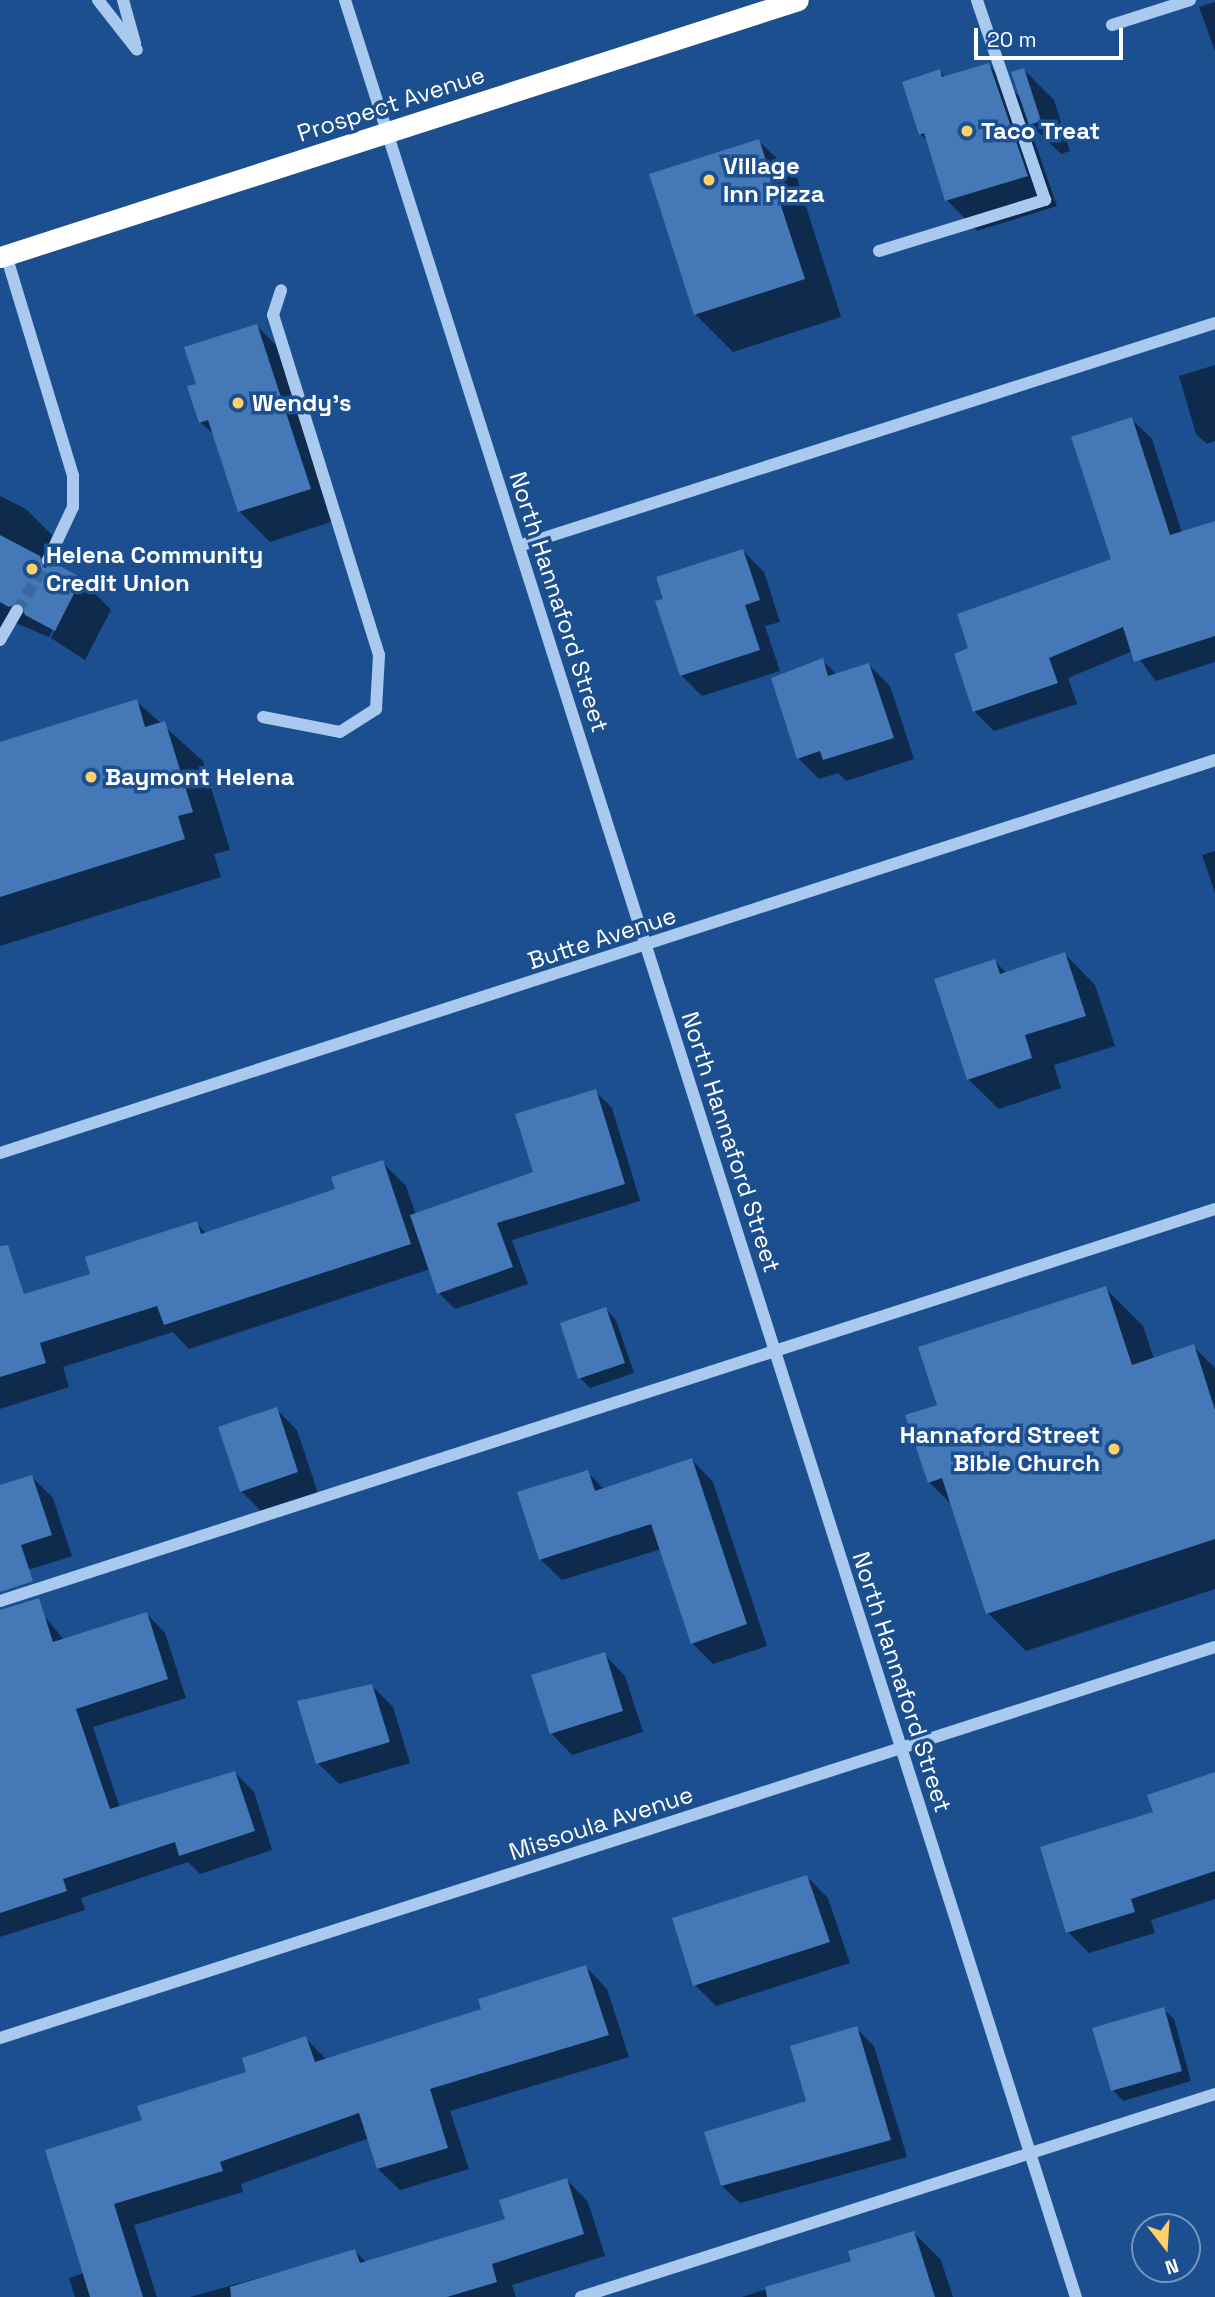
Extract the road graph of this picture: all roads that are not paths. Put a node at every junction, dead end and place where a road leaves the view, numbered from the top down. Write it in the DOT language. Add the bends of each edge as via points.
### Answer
graph roads {
  1 [pos="99,0"];
  2 [pos="123,0"];
  3 [pos="345,0"];
  4 [pos="799,0"];
  5 [pos="977,0"];
  6 [pos="1190,0"];
  7 [pos="1112,24"];
  8 [pos="387,133"];
  9 [pos="879,251"];
  10 [pos="3,256"];
  11 [pos="281,290"];
  12 [pos="1215,323"];
  13 [pos="519,546"];
  14 [pos="48,560"];
  15 [pos="17,611"];
  16 [pos="0,640"];
  17 [pos="263,717"];
  18 [pos="1215,760"];
  19 [pos="646,946"];
  20 [pos="0,1153"];
  21 [pos="1215,1209"];
  22 [pos="774,1349"];
  23 [pos="0,1601"];
  24 [pos="1215,1647"];
  25 [pos="901,1749"];
  26 [pos="0,2038"];
  27 [pos="1215,2094"];
  28 [pos="1030,2154"];
  29 [pos="581,2297"];
  30 [pos="1076,2297"];
  1 -- 2 [label="street" via="137,51"];
  3 -- 8 [label="street, North Hannaford Street"];
  4 -- 8 [label="highway, Prospect Avenue"];
  5 -- 9 [label="street" via="1045,200"];
  6 -- 7 [label="street"];
  8 -- 10 [label="highway, Prospect Avenue"];
  8 -- 13 [label="street, North Hannaford Street"];
  10 -- 14 [label="street" via="74,476 74,507"];
  11 -- 17 [label="street" via="273,315 379,654 376,709 340,732"];
  12 -- 13 [label="street"];
  13 -- 19 [label="street, North Hannaford Street"];
  15 -- 16 [label="street"];
  18 -- 19 [label="street, Butte Avenue"];
  19 -- 20 [label="street, Butte Avenue"];
  19 -- 22 [label="street, North Hannaford Street"];
  21 -- 22 [label="street"];
  22 -- 23 [label="street"];
  22 -- 25 [label="street, North Hannaford Street"];
  24 -- 25 [label="street, Missoula Avenue"];
  25 -- 26 [label="street, Missoula Avenue"];
  25 -- 28 [label="street, North Hannaford Street"];
  27 -- 28 [label="street"];
  28 -- 29 [label="street"];
  28 -- 30 [label="street, North Hannaford Street"];
}
